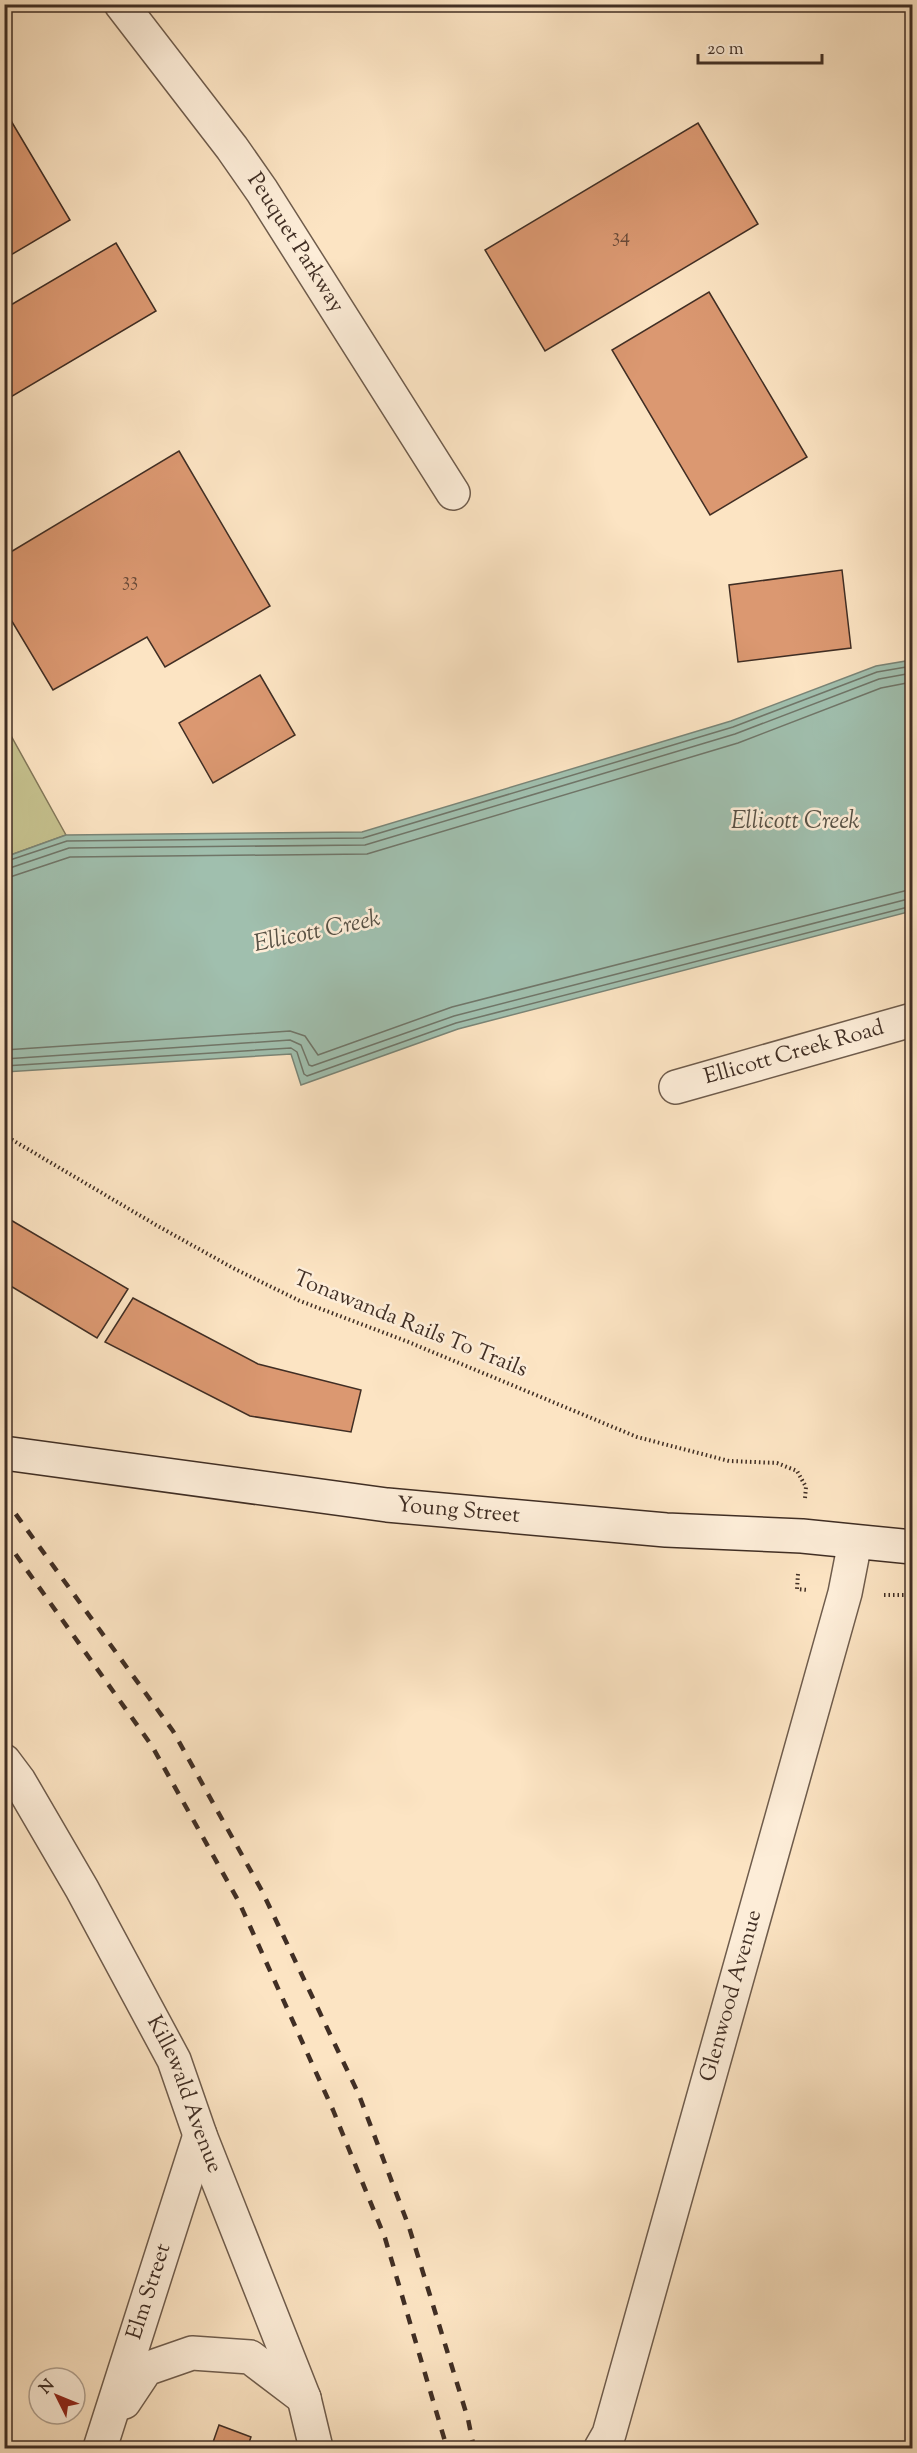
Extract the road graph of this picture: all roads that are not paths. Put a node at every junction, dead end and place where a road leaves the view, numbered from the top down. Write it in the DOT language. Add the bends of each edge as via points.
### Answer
graph roads {
  1 [pos="121,4"];
  2 [pos="453,494"];
  3 [pos="912,1020"];
  4 [pos="676,1087"];
  5 [pos="4,1453"];
  6 [pos="855,1542"];
  7 [pos="912,1547"];
  8 [pos="4,1761"];
  9 [pos="200,2135"];
  10 [pos="303,2398"];
  11 [pos="104,2438"];
  12 [pos="316,2448"];
  13 [pos="601,2448"];
  1 -- 2 [label="street, Peuquet Parkway" via="232,148"];
  3 -- 4 [label="street, Ellicott Creek Road"];
  5 -- 6 [label="street, Young Street" via="387,1504 666,1530"];
  6 -- 7 [label="street, Young Street"];
  6 -- 13 [label="street, Glenwood Avenue" via="845,1593 612,2422"];
  8 -- 9 [label="street, Killewald Avenue" via="82,1889 174,2060"];
  9 -- 10 [label="street, Killewald Avenue"];
  9 -- 11 [label="street, Elm Street"];
  10 -- 11 [label="street" via="250,2357 192,2353 147,2369"];
  10 -- 12 [label="street, Killewald Avenue"];
}
